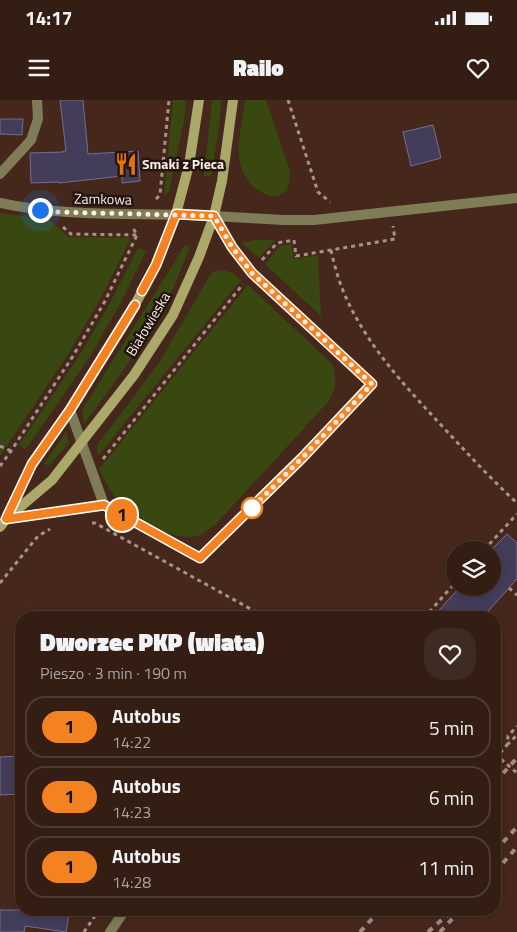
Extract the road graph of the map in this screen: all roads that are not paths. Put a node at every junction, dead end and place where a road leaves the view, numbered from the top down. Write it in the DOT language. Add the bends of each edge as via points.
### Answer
graph roads {
  1 [pos="37,100"];
  2 [pos="199,100"];
  3 [pos="233,100"];
  4 [pos="0,174"];
  5 [pos="517,198"];
  6 [pos="0,203"];
  7 [pos="176,214"];
  8 [pos="214,216"];
  9 [pos="70,410"];
  10 [pos="80,443"];
  11 [pos="104,505"];
  12 [pos="3,523"];
  13 [pos="121,916"];
  14 [pos="110,932"];
  1 -- 4 [label="street" via="38,119 31,140"];
  2 -- 7 [label="main road, Białowieska" via="189,165"];
  3 -- 8 [label="main road, Białowieska"];
  5 -- 8 [label="street, Zamkowa" via="314,220"];
  6 -- 7 [label="street, Zamkowa" via="59,212"];
  7 -- 8 [label="street, Zamkowa"];
  7 -- 9 [label="main road, Białowieska" via="156,265 136,303"];
  8 -- 10 [label="main road, Białowieska" via="173,315 134,375"];
  8 -- 11 [label="street" via="252,273 372,384 200,558"];
  9 -- 10 [label="street"];
  9 -- 12 [label="main road, Białowieska" via="32,464"];
  10 -- 11 [label="street"];
  10 -- 12 [label="main road, Białowieska" via="52,480"];
  11 -- 12 [label="street"];
  13 -- 14 [label="street"];
}
